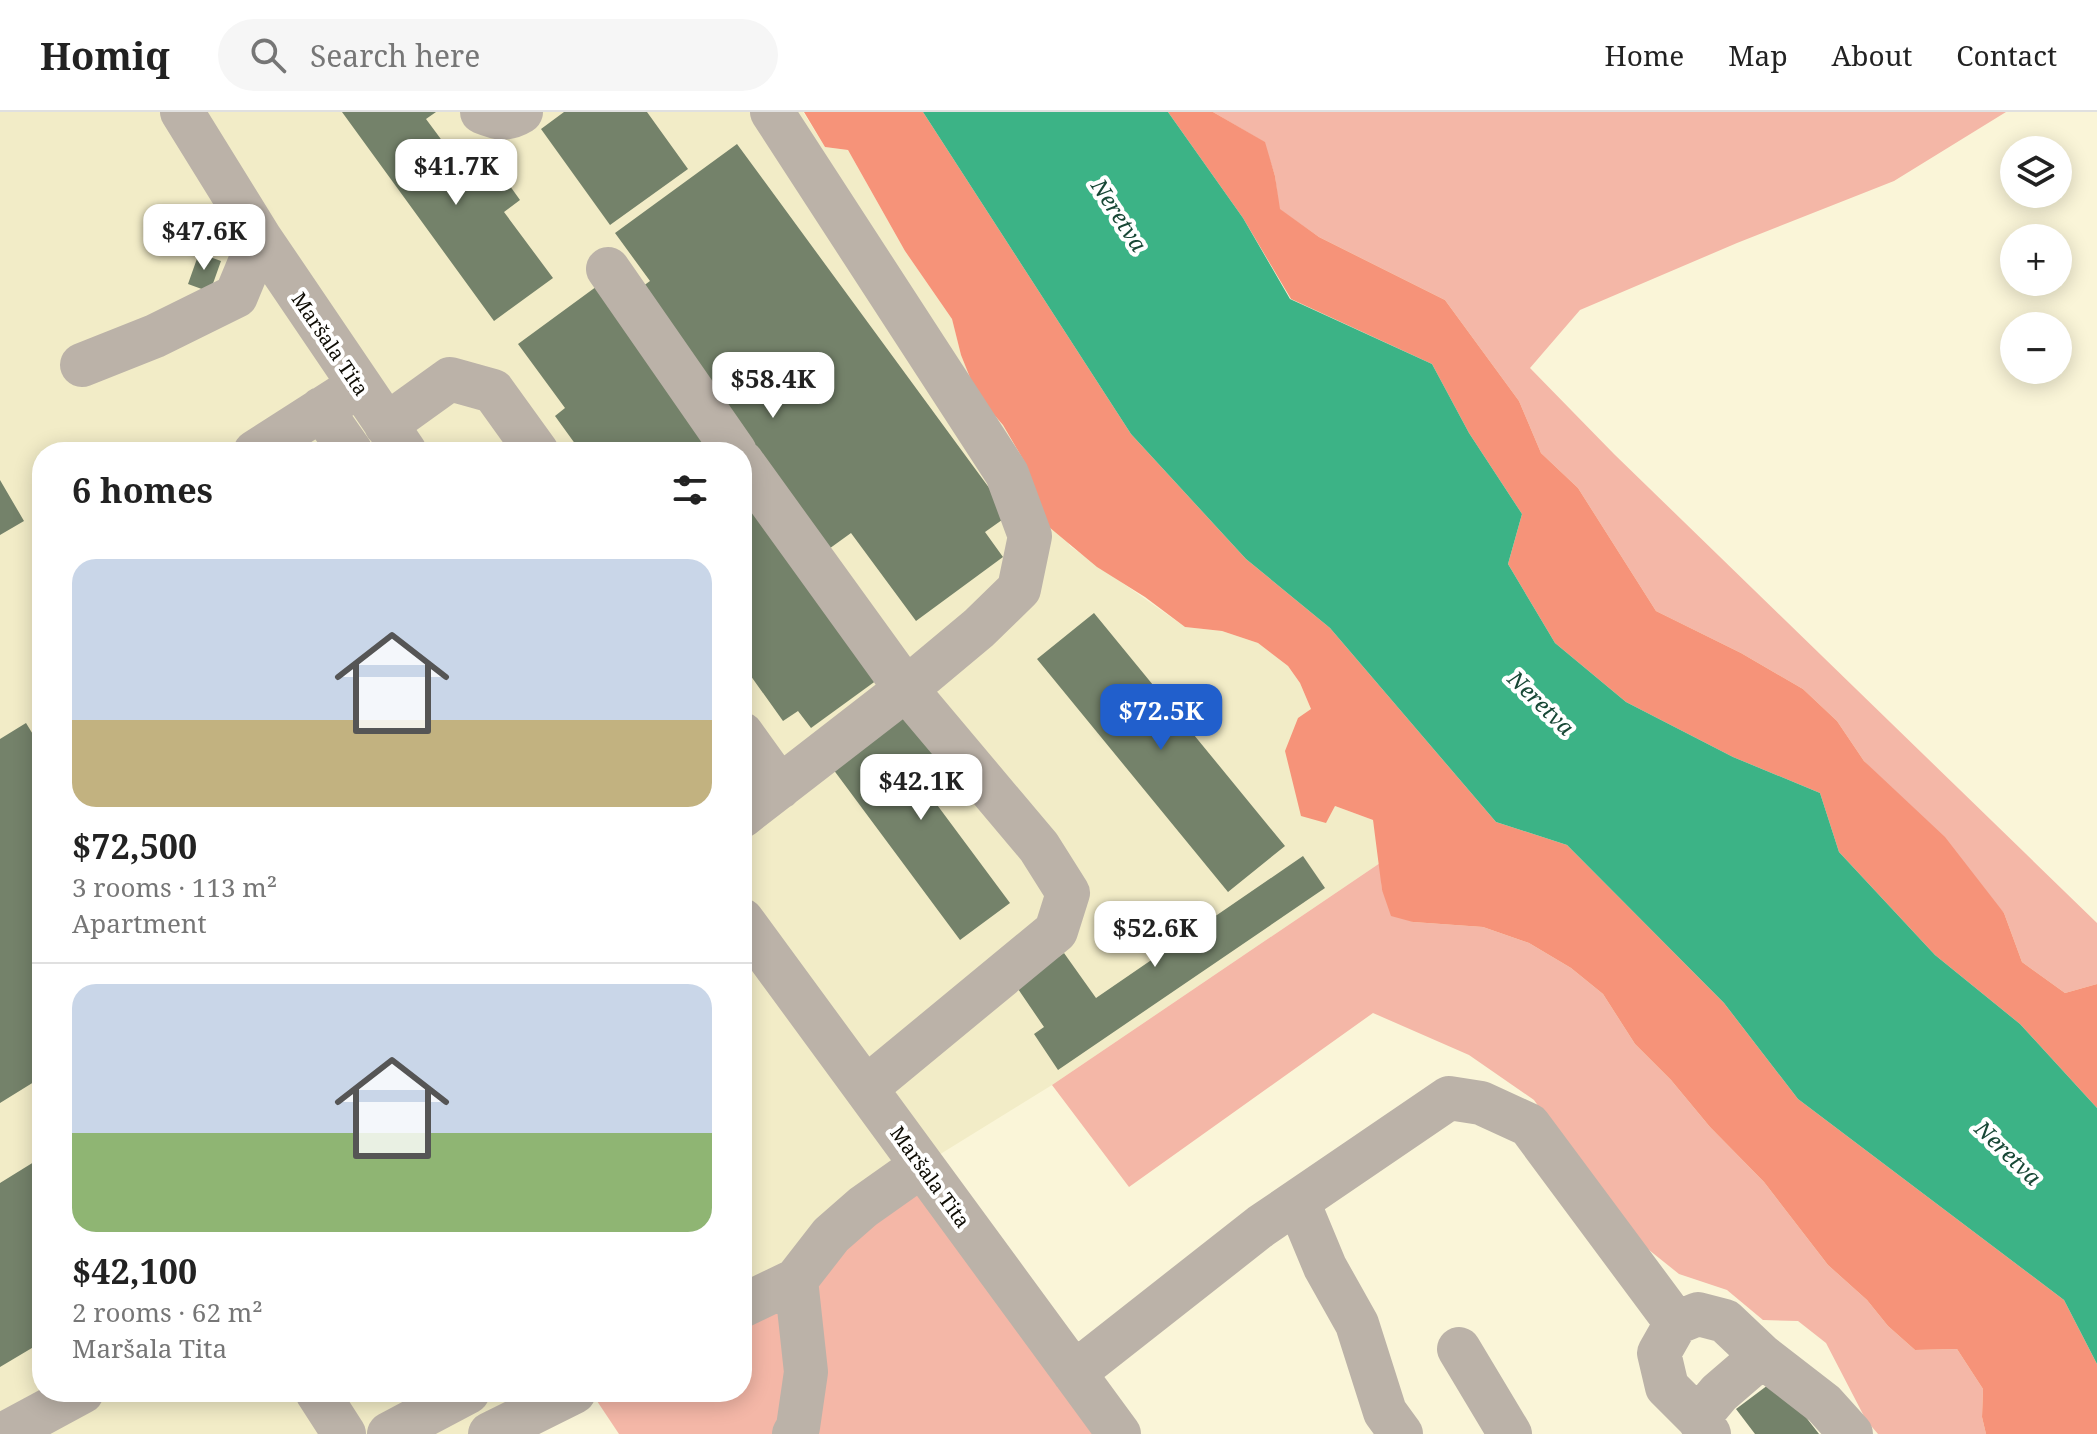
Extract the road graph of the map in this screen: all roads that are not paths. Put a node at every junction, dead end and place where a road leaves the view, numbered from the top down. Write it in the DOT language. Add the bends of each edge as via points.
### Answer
graph roads {
  1 [pos="182,112"];
  2 [pos="482,112"];
  3 [pos="521,112"];
  4 [pos="772,112"];
  5 [pos="260,238"];
  6 [pos="608,269"];
  7 [pos="82,365"];
  8 [pos="358,386"];
  9 [pos="321,409"];
  10 [pos="395,439"];
  11 [pos="270,442"];
  12 [pos="344,442"];
  13 [pos="530,442"];
  14 [pos="728,442"];
  15 [pos="752,476"];
  16 [pos="906,689"];
  17 [pos="752,748"];
  18 [pos="780,787"];
  19 [pos="752,808"];
  20 [pos="752,942"];
  21 [pos="867,1087"];
  22 [pos="921,1166"];
  23 [pos="1298,1202"];
  24 [pos="796,1280"];
  25 [pos="752,1301"];
  26 [pos="1676,1323"];
  27 [pos="1459,1349"];
  28 [pos="1762,1356"];
  29 [pos="1074,1373"];
  30 [pos="63,1402"];
  31 [pos="323,1402"];
  32 [pos="449,1402"];
  33 [pos="554,1402"];
  34 [pos="1703,1426"];
  35 [pos="4,1434"];
  36 [pos="344,1434"];
  37 [pos="389,1434"];
  38 [pos="490,1434"];
  39 [pos="794,1434"];
  40 [pos="1119,1434"];
  41 [pos="1401,1434"];
  42 [pos="1510,1434"];
  43 [pos="1851,1434"];
  1 -- 5 [label="street, Maršala Tita"];
  2 -- 3 [label="street" via="500,119"];
  4 -- 16 [label="street" via="1007,474 1030,536 1019,589"];
  5 -- 7 [label="street" via="236,296"];
  5 -- 8 [label="street, Maršala Tita"];
  6 -- 14 [label="street"];
  8 -- 9 [label="street"];
  8 -- 10 [label="street, Maršala Tita"];
  9 -- 11 [label="street"];
  9 -- 12 [label="street"];
  10 -- 13 [label="street" via="450,379 493,391"];
  15 -- 16 [label="street"];
  16 -- 18 [label="street"];
  16 -- 21 [label="street" via="1039,847 1068,893 1056,931"];
  17 -- 18 [label="street"];
  18 -- 19 [label="street"];
  20 -- 21 [label="street, Maršala Tita"];
  21 -- 22 [label="street, Maršala Tita"];
  22 -- 24 [label="street" via="831,1235"];
  22 -- 29 [label="street, Maršala Tita"];
  23 -- 26 [label="street" via="1449,1098 1481,1103 1529,1125"];
  23 -- 29 [label="street"];
  23 -- 41 [label="street" via="1357,1324 1385,1412"];
  24 -- 25 [label="street"];
  24 -- 39 [label="street" via="806,1372"];
  26 -- 28 [label="street" via="1698,1314 1725,1321"];
  26 -- 34 [label="street" via="1659,1353 1667,1387"];
  27 -- 42 [label="street"];
  28 -- 34 [label="street" via="1719,1393"];
  28 -- 43 [label="street" via="1824,1404"];
  29 -- 40 [label="street, Maršala Tita"];
  30 -- 35 [label="street"];
  31 -- 36 [label="street"];
  32 -- 37 [label="street"];
  33 -- 38 [label="street"];
}
